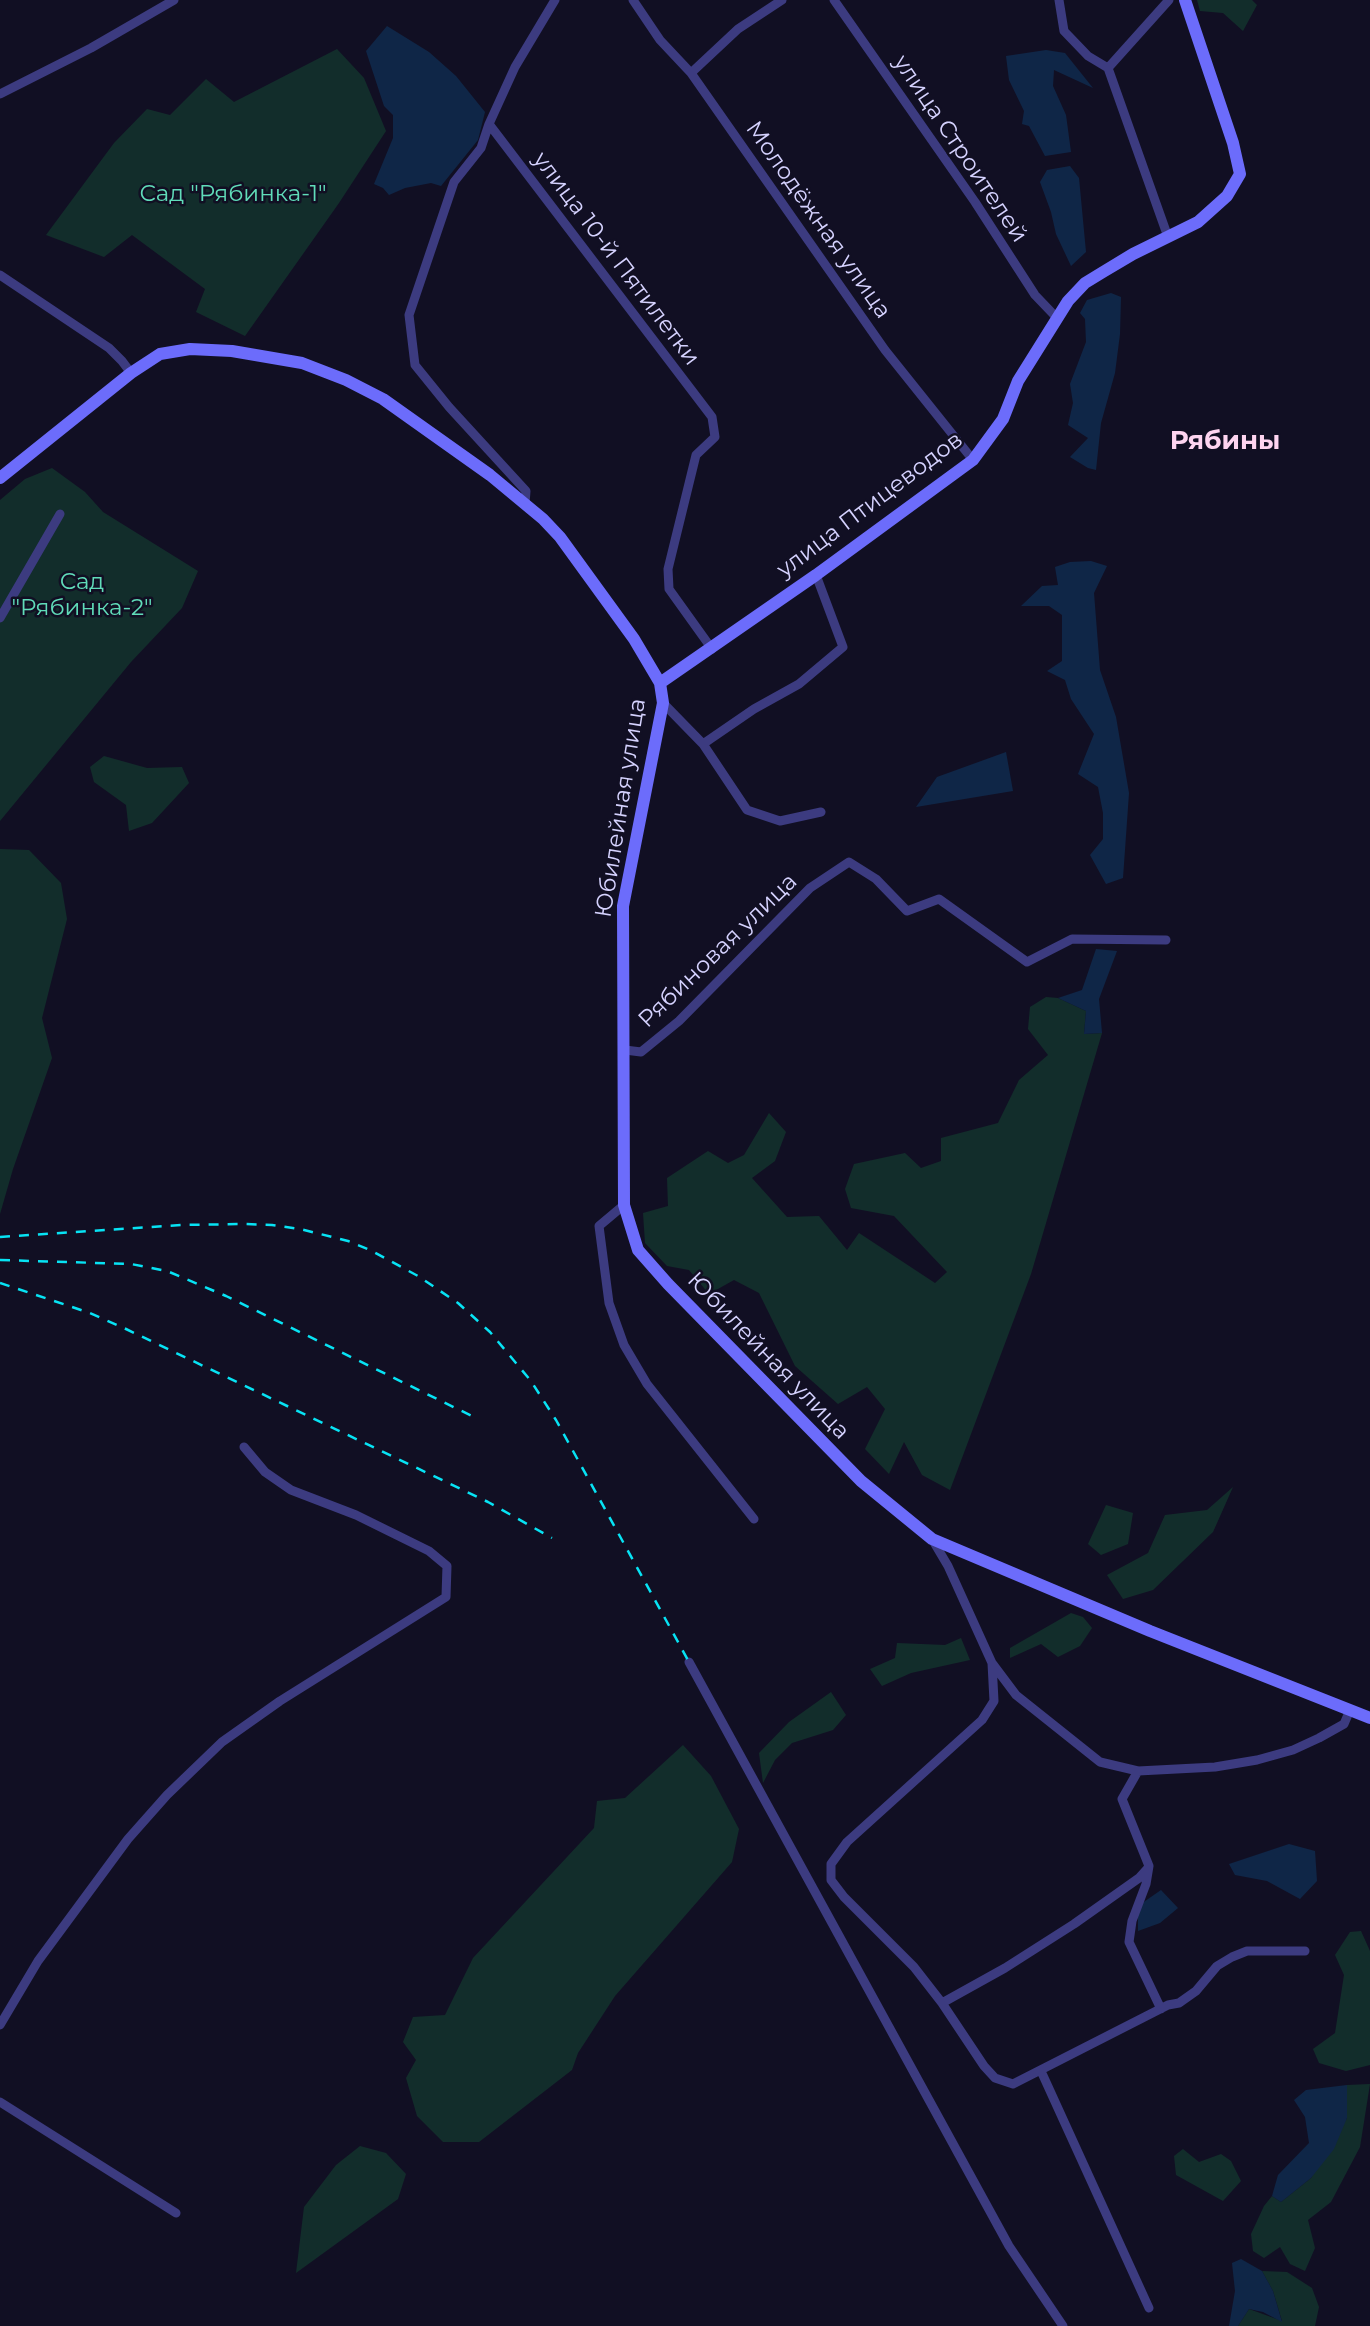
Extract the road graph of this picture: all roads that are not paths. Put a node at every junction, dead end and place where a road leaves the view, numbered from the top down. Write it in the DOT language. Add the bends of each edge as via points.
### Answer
graph roads {
  1 [pos="174,0"];
  2 [pos="555,0"];
  3 [pos="633,0"];
  4 [pos="782,0"];
  5 [pos="834,0"];
  6 [pos="1059,0"];
  7 [pos="1169,0"];
  8 [pos="1185,0"];
  9 [pos="1108,68"];
  10 [pos="691,73"];
  11 [pos="0,94"];
  12 [pos="489,124"];
  13 [pos="1168,237"];
  14 [pos="0,275"];
  15 [pos="1057,318"];
  16 [pos="131,373"];
  17 [pos="973,460"];
  18 [pos="0,478"];
  19 [pos="525,504"];
  20 [pos="60,514"];
  21 [pos="816,575"];
  22 [pos="0,618"];
  23 [pos="712,649"];
  24 [pos="660,683"];
  25 [pos="663,703"];
  26 [pos="704,744"];
  27 [pos="821,813"];
  28 [pos="1166,940"];
  29 [pos="625,1050"];
  30 [pos="624,1205"];
  31 [pos="244,1447"];
  32 [pos="754,1519"];
  33 [pos="933,1539"];
  34 [pos="689,1662"];
  35 [pos="992,1663"];
  36 [pos="1350,1710"];
  37 [pos="1370,1718"];
  38 [pos="1138,1771"];
  39 [pos="1149,1866"];
  40 [pos="1305,1951"];
  41 [pos="942,2003"];
  42 [pos="1161,2010"];
  43 [pos="0,2025"];
  44 [pos="1041,2071"];
  45 [pos="0,2102"];
  46 [pos="176,2213"];
  47 [pos="1149,2308"];
  48 [pos="1062,2326"];
  1 -- 11 [label="street"];
  2 -- 12 [label="street" via="515,66"];
  3 -- 10 [label="street, Молодёжная улица" via="660,40"];
  4 -- 10 [label="street" via="738,29"];
  5 -- 15 [label="street, улица Строителей" via="1035,295"];
  6 -- 9 [label="street" via="1065,31 1088,56"];
  7 -- 9 [label="street"];
  8 -- 13 [label="street, улица Птицеводов" via="1240,174 1227,196 1198,222"];
  9 -- 13 [label="street"];
  10 -- 17 [label="street, Молодёжная улица" via="885,350"];
  12 -- 19 [label="street" via="481,148 454,182 409,315 415,365 526,491"];
  12 -- 23 [label="street, улица 10-й Пятилетки" via="712,417 715,437 696,456 668,569 669,589"];
  13 -- 15 [label="street, улица Птицеводов" via="1085,283"];
  14 -- 16 [label="street" via="109,348"];
  15 -- 17 [label="street, улица Птицеводов" via="1018,381 1003,419"];
  16 -- 18 [label="street, Юбилейная улица"];
  16 -- 19 [label="street, Юбилейная улица" via="160,354 190,349 302,363 383,399"];
  17 -- 21 [label="street, улица Птицеводов"];
  19 -- 24 [label="street, Юбилейная улица" via="560,537"];
  20 -- 22 [label="street"];
  21 -- 23 [label="street, улица Птицеводов"];
  21 -- 26 [label="street" via="844,647 799,684"];
  23 -- 24 [label="street, улица Птицеводов"];
  24 -- 25 [label="street, Юбилейная улица"];
  25 -- 26 [label="street"];
  25 -- 29 [label="street, Юбилейная улица" via="623,906"];
  26 -- 27 [label="street" via="747,810 780,821"];
  28 -- 29 [label="street, Рябиновая улица" via="1072,939 1027,962 939,899 907,911 876,879 849,862 810,888 679,1021 641,1052"];
  29 -- 30 [label="street, Юбилейная улица"];
  30 -- 32 [label="street" via="599,1226 608,1303 624,1345 647,1384"];
  30 -- 33 [label="street, Юбилейная улица" via="638,1250 668,1284 860,1480"];
  31 -- 43 [label="street" via="265,1472 291,1490 429,1551 447,1566 446,1597 222,1742 128,1839 38,1961"];
  33 -- 35 [label="street"];
  33 -- 36 [label="street, Юбилейная улица"];
  34 -- 48 [label="street" via="1009,2246"];
  35 -- 38 [label="street" via="1016,1695 1100,1762"];
  35 -- 41 [label="street" via="994,1701 982,1720 847,1842 831,1864 831,1880 844,1897"];
  36 -- 37 [label="street, Юбилейная улица"];
  36 -- 38 [label="street" via="1344,1724 1293,1750 1215,1767"];
  38 -- 39 [label="street" via="1122,1799"];
  39 -- 41 [label="street" via="1074,1924"];
  39 -- 42 [label="street" via="1129,1942"];
  40 -- 42 [label="street" via="1247,1951 1232,1957 1217,1966 1196,1991"];
  41 -- 44 [label="street" via="995,2078 1013,2084"];
  42 -- 44 [label="street"];
  44 -- 47 [label="street"];
  45 -- 46 [label="street"];
}
